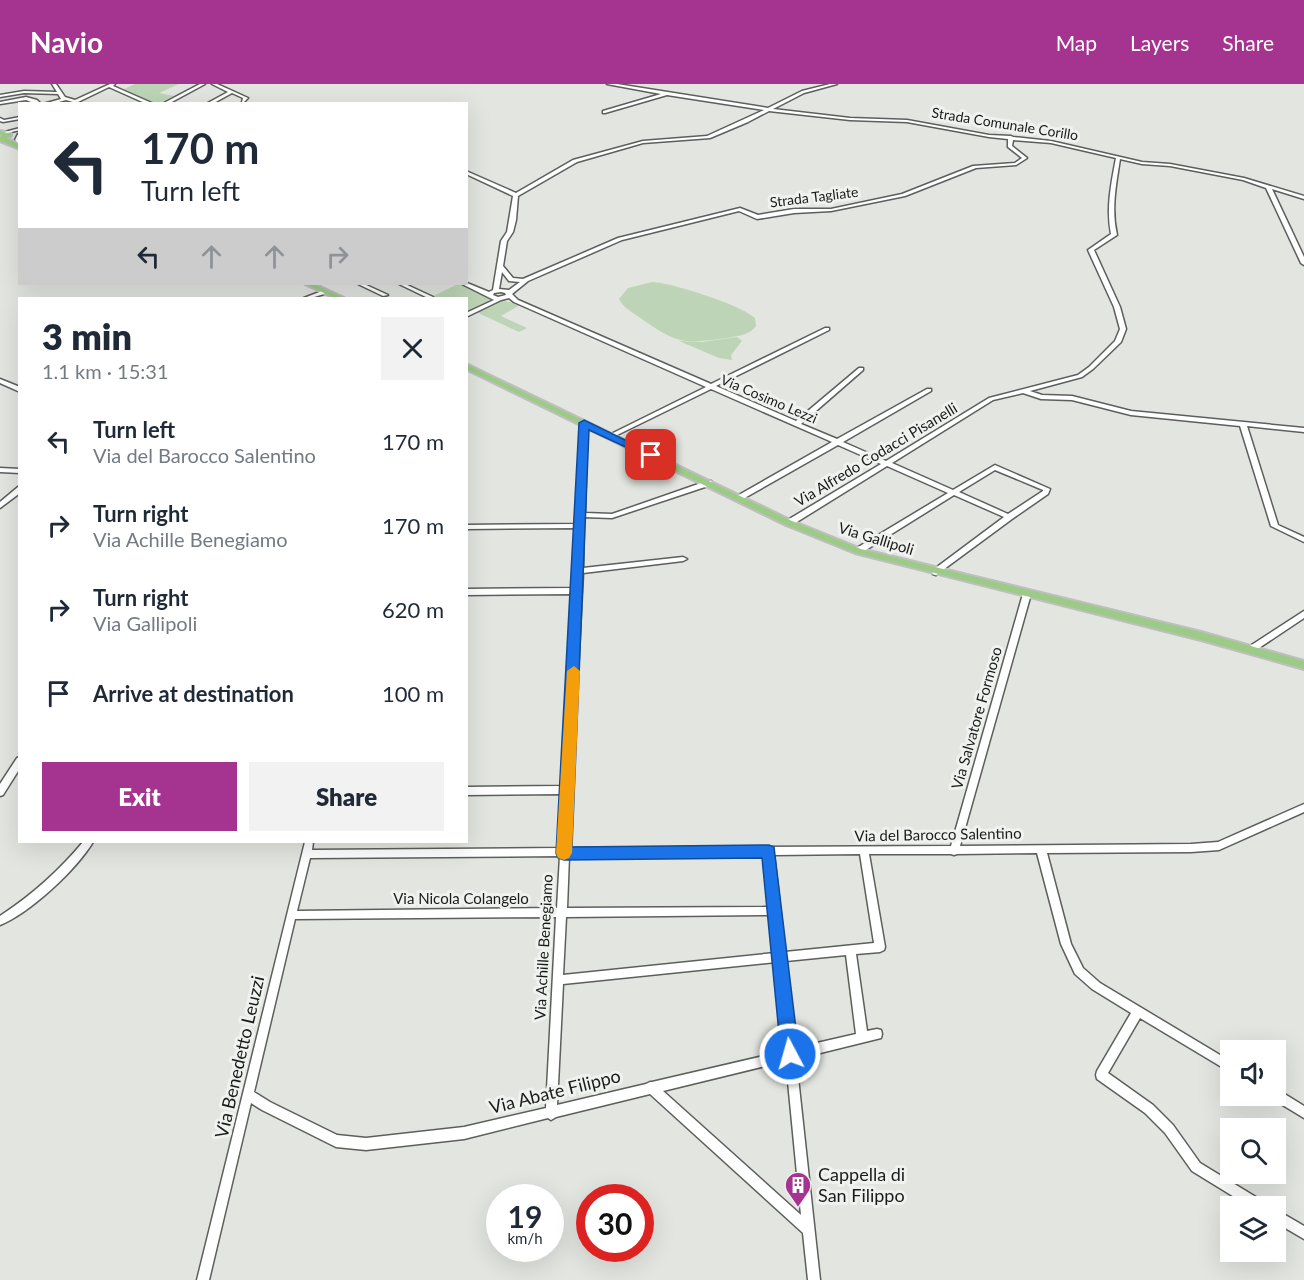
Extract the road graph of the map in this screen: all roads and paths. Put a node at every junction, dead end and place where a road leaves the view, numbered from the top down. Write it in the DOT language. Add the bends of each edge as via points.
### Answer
graph roads {
  1 [pos="54,84"];
  2 [pos="203,84"];
  3 [pos="214,84"];
  4 [pos="609,84"];
  5 [pos="656,84"];
  6 [pos="835,84"];
  7 [pos="111,85"];
  8 [pos="643,90"];
  9 [pos="231,92"];
  10 [pos="59,93"];
  11 [pos="668,93"];
  12 [pos="0,96"];
  13 [pos="38,102"];
  14 [pos="76,102"];
  15 [pos="148,102"];
  16 [pos="168,102"];
  17 [pos="212,102"];
  18 [pos="244,102"];
  19 [pos="0,103"];
  20 [pos="756,108"];
  21 [pos="770,109"];
  22 [pos="605,112"];
  23 [pos="756,117"];
  24 [pos="18,118"];
  25 [pos="1,120"];
  26 [pos="1011,137"];
  27 [pos="1118,158"];
  28 [pos="468,173"];
  29 [pos="1268,186"];
  30 [pos="516,195"];
  31 [pos="1304,198"];
  32 [pos="1304,263"];
  33 [pos="501,267"];
  34 [pos="526,280"];
  35 [pos="303,285"];
  36 [pos="311,285"];
  37 [pos="362,285"];
  38 [pos="404,285"];
  39 [pos="468,285"];
  40 [pos="514,287"];
  41 [pos="507,292"];
  42 [pos="322,293"];
  43 [pos="385,295"];
  44 [pos="496,295"];
  45 [pos="310,297"];
  46 [pos="330,297"];
  47 [pos="338,297"];
  48 [pos="430,297"];
  49 [pos="520,302"];
  50 [pos="468,314"];
  51 [pos="827,329"];
  52 [pos="468,367"];
  53 [pos="861,369"];
  54 [pos="0,381"];
  55 [pos="711,386"];
  56 [pos="18,389"];
  57 [pos="929,390"];
  58 [pos="1024,391"];
  59 [pos="584,423"];
  60 [pos="797,424"];
  61 [pos="1243,424"];
  62 [pos="1304,430"];
  63 [pos="611,436"];
  64 [pos="838,442"];
  65 [pos="889,464"];
  66 [pos="995,467"];
  67 [pos="0,470"];
  68 [pos="18,471"];
  69 [pos="709,483"];
  70 [pos="18,491"];
  71 [pos="953,492"];
  72 [pos="739,498"];
  73 [pos="0,506"];
  74 [pos="581,515"];
  75 [pos="1009,517"];
  76 [pos="789,523"];
  77 [pos="581,526"];
  78 [pos="468,527"];
  79 [pos="1304,540"];
  80 [pos="858,551"];
  81 [pos="683,559"];
  82 [pos="579,571"];
  83 [pos="936,572"];
  84 [pos="577,591"];
  85 [pos="468,592"];
  86 [pos="1027,594"];
  87 [pos="1304,614"];
  88 [pos="1250,650"];
  89 [pos="1304,666"];
  90 [pos="18,763"];
  91 [pos="568,790"];
  92 [pos="468,791"];
  93 [pos="0,792"];
  94 [pos="1304,808"];
  95 [pos="87,843"];
  96 [pos="309,843"];
  97 [pos="1041,849"];
  98 [pos="864,851"];
  99 [pos="954,851"];
  100 [pos="769,852"];
  101 [pos="564,853"];
  102 [pos="306,854"];
  103 [pos="774,911"];
  104 [pos="561,913"];
  105 [pos="291,915"];
  106 [pos="0,921"];
  107 [pos="850,950"];
  108 [pos="779,957"];
  109 [pos="557,980"];
  110 [pos="1138,1011"];
  111 [pos="878,1034"];
  112 [pos="862,1037"];
  113 [pos="790,1054"];
  114 [pos="1220,1060"];
  115 [pos="650,1087"];
  116 [pos="248,1094"];
  117 [pos="1286,1101"];
  118 [pos="1304,1112"];
  119 [pos="550,1113"];
  120 [pos="1244,1196"];
  121 [pos="1286,1220"];
  122 [pos="1304,1229"];
  123 [pos="808,1230"];
  124 [pos="203,1280"];
  125 [pos="814,1280"];
  1 -- 10 [label="street"];
  2 -- 16 [label="street"];
  3 -- 9 [label="street"];
  4 -- 8 [label="street, Strada Comunale Corillo"];
  5 -- 8 [label="street"];
  6 -- 21 [label="street" via="806,91"];
  7 -- 14 [label="street"];
  7 -- 15 [label="street"];
  8 -- 11 [label="street, Strada Comunale Corillo"];
  9 -- 17 [label="street"];
  9 -- 18 [label="street" via="246,98"];
  10 -- 12 [label="street"];
  10 -- 14 [label="street"];
  11 -- 20 [label="street, Strada Comunale Corillo"];
  11 -- 22 [label="street"];
  13 -- 19 [label="street" via="23,99"];
  20 -- 21 [label="street, Strada Comunale Corillo"];
  20 -- 23 [label="street" via="761,111"];
  21 -- 23 [label="street"];
  21 -- 26 [label="street, Strada Comunale Corillo" via="854,120 918,123"];
  23 -- 30 [label="street" via="702,138 643,142 575,161"];
  24 -- 25 [label="street"];
  26 -- 27 [label="street, Strada Comunale Corillo"];
  26 -- 34 [label="street, Strada Tagliate" via="1010,146 1025,158 1016,164 975,166 903,195 831,210 757,217 740,209 620,239"];
  27 -- 29 [label="street, Strada Comunale Corillo" via="1205,171"];
  27 -- 58 [label="street, Via Alfredo Codacci Pisanelli" via="1112,191 1114,235 1091,250 1117,307 1122,337 1080,376"];
  28 -- 30 [label="street"];
  29 -- 31 [label="street, Strada Comunale Corillo"];
  29 -- 32 [label="street"];
  30 -- 33 [label="street"];
  33 -- 34 [label="street" via="512,280"];
  33 -- 44 [label="street"];
  34 -- 40 [label="street, Strada Tagliate"];
  35 -- 42 [label="main road"];
  36 -- 47 [label="main road"];
  37 -- 43 [label="street"];
  38 -- 48 [label="street"];
  39 -- 44 [label="street"];
  40 -- 41 [label="street, Strada Tagliate"];
  40 -- 44 [label="street" via="504,287"];
  41 -- 44 [label="street, Strada Tagliate"];
  41 -- 44 [label="street"];
  41 -- 49 [label="street, Via Cosimo Lezzi"];
  42 -- 45 [label="street"];
  42 -- 46 [label="main road"];
  44 -- 49 [label="street, Via Cosimo Lezzi"];
  44 -- 50 [label="street"];
  49 -- 55 [label="street, Via Cosimo Lezzi"];
  51 -- 55 [label="street"];
  52 -- 59 [label="main road, Via Gallipoli"];
  53 -- 60 [label="street"];
  54 -- 56 [label="street"];
  55 -- 60 [label="street, Via Cosimo Lezzi"];
  55 -- 63 [label="street"];
  57 -- 64 [label="street"];
  58 -- 61 [label="street" via="1041,398 1072,398 1131,413"];
  58 -- 65 [label="street, Via Alfredo Codacci Pisanelli" via="991,399"];
  59 -- 63 [label="main road, Via Gallipoli"];
  59 -- 74 [label="street, Via Achille Benegiamo"];
  60 -- 64 [label="street, Via Cosimo Lezzi"];
  61 -- 62 [label="street"];
  61 -- 79 [label="street" via="1275,526"];
  63 -- 69 [label="main road, Via Gallipoli"];
  64 -- 65 [label="street, Via Cosimo Lezzi"];
  64 -- 72 [label="street"];
  65 -- 71 [label="street, Via Cosimo Lezzi"];
  65 -- 76 [label="street, Via Alfredo Codacci Pisanelli"];
  66 -- 71 [label="street"];
  66 -- 75 [label="street" via="1047,489"];
  67 -- 68 [label="street"];
  69 -- 72 [label="main road, Via Gallipoli"];
  69 -- 74 [label="street" via="612,516"];
  70 -- 73 [label="street"];
  71 -- 75 [label="street, Via Cosimo Lezzi"];
  71 -- 80 [label="street"];
  72 -- 76 [label="main road, Via Gallipoli"];
  74 -- 77 [label="street, Via Achille Benegiamo"];
  75 -- 83 [label="street"];
  76 -- 80 [label="main road, Via Gallipoli"];
  77 -- 78 [label="street"];
  77 -- 82 [label="street, Via Achille Benegiamo"];
  80 -- 83 [label="main road, Via Gallipoli"];
  81 -- 82 [label="street"];
  82 -- 84 [label="street, Via Achille Benegiamo"];
  83 -- 86 [label="main road, Via Gallipoli"];
  84 -- 85 [label="street"];
  84 -- 91 [label="street, Via Achille Benegiamo"];
  86 -- 88 [label="main road, Via Gallipoli"];
  86 -- 99 [label="street, Via Salvatore Formoso"];
  87 -- 88 [label="street"];
  88 -- 89 [label="main road, Via Gallipoli"];
  90 -- 93 [label="street"];
  91 -- 92 [label="street"];
  91 -- 101 [label="street, Via Achille Benegiamo"];
  94 -- 97 [label="street, Via del Barocco Salentino" via="1218,846"];
  95 -- 106 [label="street" via="64,873"];
  96 -- 102 [label="street, Via Benedetto Leuzzi"];
  97 -- 99 [label="street, Via del Barocco Salentino"];
  97 -- 110 [label="street" via="1066,944 1079,971"];
  98 -- 99 [label="street, Via del Barocco Salentino"];
  98 -- 100 [label="street, Via del Barocco Salentino"];
  98 -- 107 [label="street" via="880,947"];
  100 -- 101 [label="street, Via del Barocco Salentino"];
  100 -- 103 [label="street"];
  101 -- 102 [label="street, Via del Barocco Salentino"];
  101 -- 104 [label="street, Via Achille Benegiamo"];
  102 -- 105 [label="street, Via Benedetto Leuzzi"];
  103 -- 104 [label="street, Via Nicola Colangelo"];
  103 -- 108 [label="street"];
  104 -- 105 [label="street, Via Nicola Colangelo"];
  104 -- 109 [label="street, Via Achille Benegiamo"];
  105 -- 116 [label="street, Via Benedetto Leuzzi"];
  107 -- 108 [label="street"];
  107 -- 112 [label="street"];
  108 -- 109 [label="street"];
  108 -- 113 [label="street"];
  109 -- 119 [label="street, Via Achille Benegiamo"];
  110 -- 114 [label="street"];
  110 -- 120 [label="street" via="1101,1075 1149,1109 1196,1167"];
  111 -- 112 [label="street, Via Abate Filippo"];
  112 -- 113 [label="street, Via Abate Filippo"];
  113 -- 115 [label="street, Via Abate Filippo"];
  113 -- 123 [label="street"];
  115 -- 119 [label="street, Via Abate Filippo"];
  115 -- 123 [label="street"];
  116 -- 119 [label="street, Via Abate Filippo" via="317,1132 348,1144 464,1133"];
  116 -- 124 [label="street, Via Benedetto Leuzzi"];
  117 -- 118 [label="street"];
  121 -- 122 [label="street"];
  123 -- 125 [label="street"];
}
